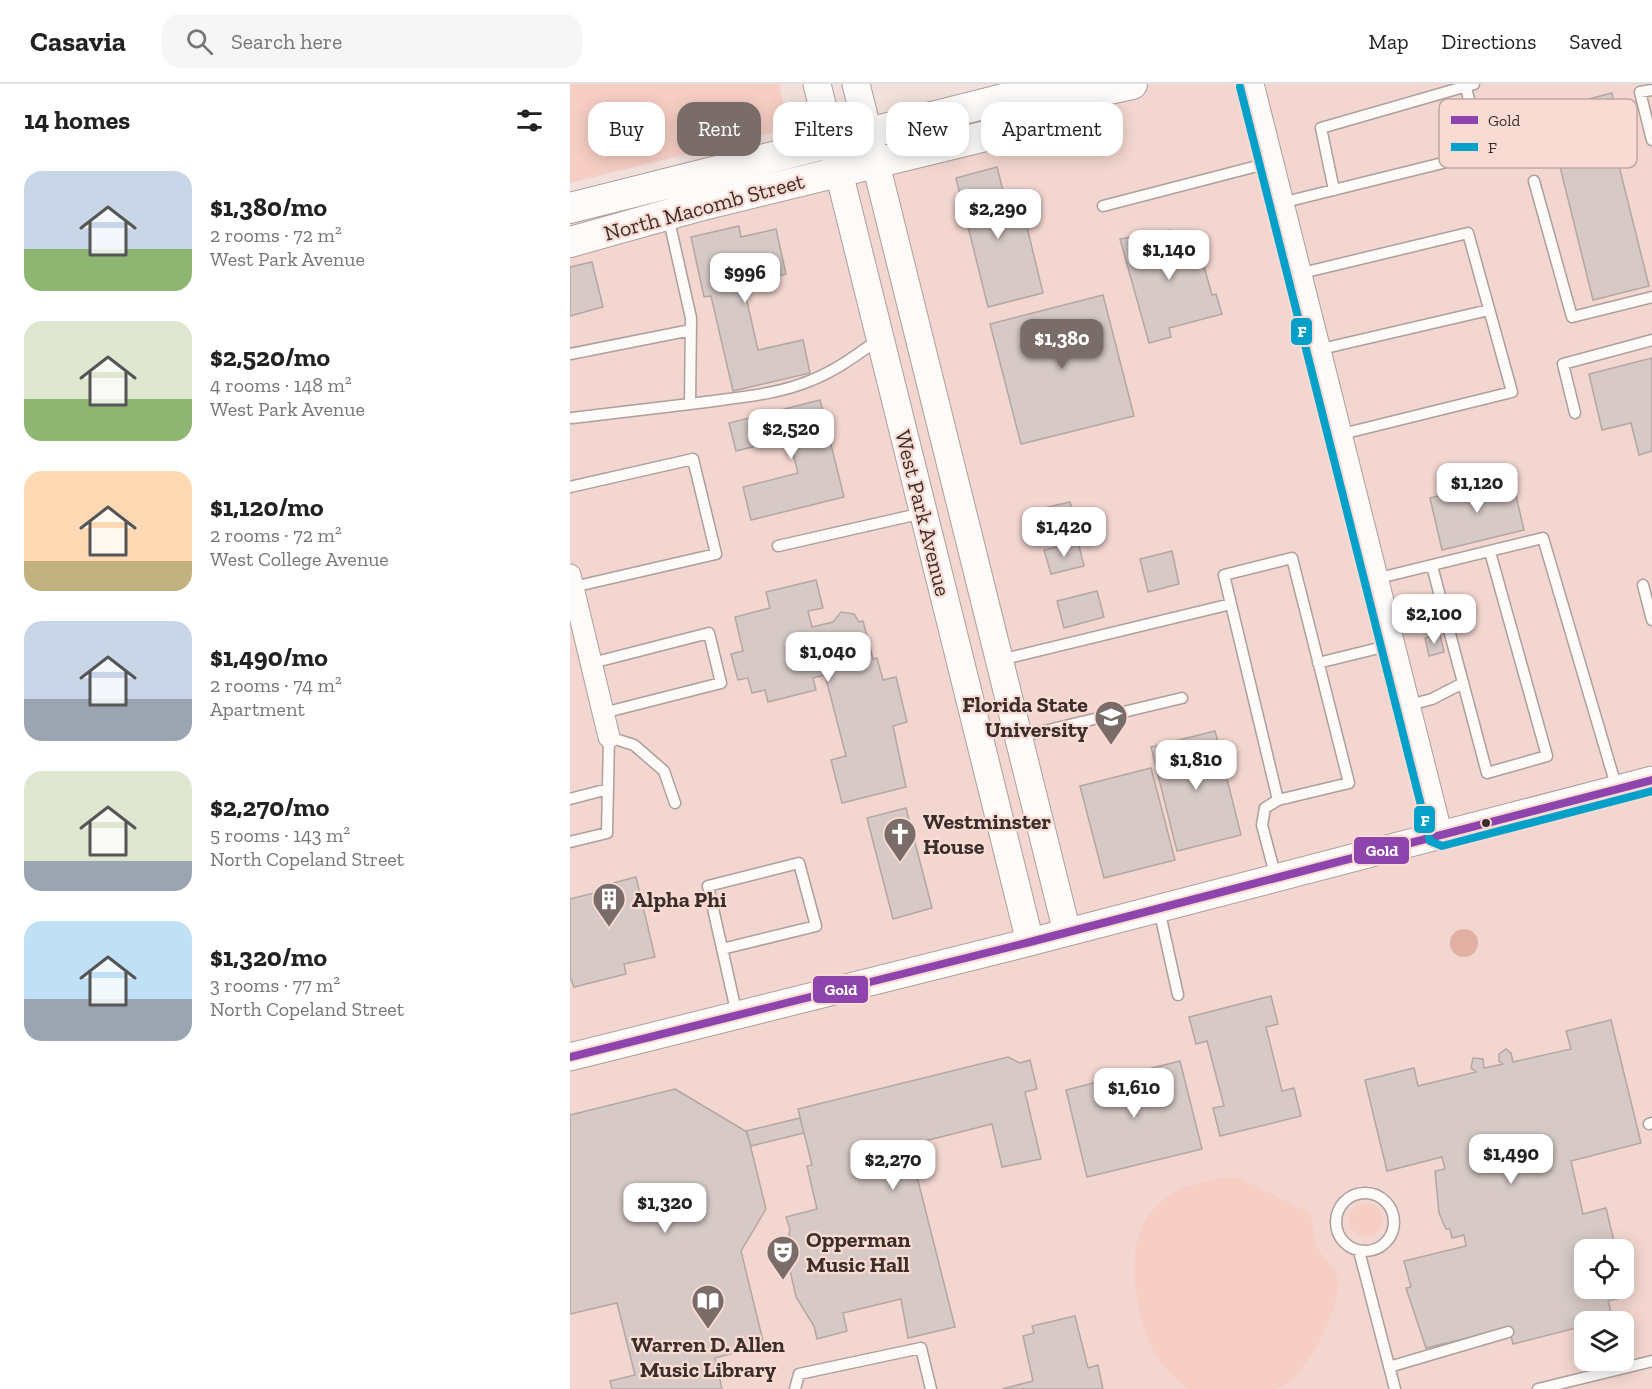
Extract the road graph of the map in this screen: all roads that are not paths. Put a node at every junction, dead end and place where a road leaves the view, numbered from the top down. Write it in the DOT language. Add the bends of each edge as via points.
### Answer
graph roads {
  1 [pos="817,84"];
  2 [pos="856,84"];
  3 [pos="1132,84"];
  4 [pos="1250,84"];
  5 [pos="1470,86"];
  6 [pos="1074,87"];
  7 [pos="1652,90"];
  8 [pos="822,102"];
  9 [pos="860,102"];
  10 [pos="874,132"];
  11 [pos="1652,140"];
  12 [pos="776,156"];
  13 [pos="835,156"];
  14 [pos="874,156"];
  15 [pos="876,163"];
  16 [pos="1269,163"];
  17 [pos="1439,164"];
  18 [pos="839,172"];
  19 [pos="1534,181"];
  20 [pos="1334,190"];
  21 [pos="1280,203"];
  22 [pos="1102,206"];
  23 [pos="570,208"];
  24 [pos="668,215"];
  25 [pos="570,242"];
  26 [pos="1298,274"];
  27 [pos="1652,297"];
  28 [pos="1489,310"];
  29 [pos="917,329"];
  30 [pos="691,330"];
  31 [pos="880,338"];
  32 [pos="1652,340"];
  33 [pos="1317,350"];
  34 [pos="570,354"];
  35 [pos="690,404"];
  36 [pos="1575,413"];
  37 [pos="572,418"];
  38 [pos="1338,435"];
  39 [pos="570,487"];
  40 [pos="923,513"];
  41 [pos="778,546"];
  42 [pos="1490,552"];
  43 [pos="1432,566"];
  44 [pos="1374,579"];
  45 [pos="572,581"];
  46 [pos="1643,585"];
  47 [pos="1231,604"];
  48 [pos="1652,621"];
  49 [pos="1391,645"];
  50 [pos="999,660"];
  51 [pos="592,663"];
  52 [pos="1318,663"];
  53 [pos="1463,683"];
  54 [pos="1182,698"];
  55 [pos="1406,706"];
  56 [pos="603,712"];
  57 [pos="609,737"];
  58 [pos="1018,737"];
  59 [pos="1652,780"];
  60 [pos="608,789"];
  61 [pos="1617,789"];
  62 [pos="1034,798"];
  63 [pos="570,799"];
  64 [pos="1278,800"];
  65 [pos="675,803"];
  66 [pos="996,807"];
  67 [pos="1439,836"];
  68 [pos="570,842"];
  69 [pos="1276,878"];
  70 [pos="1159,909"];
  71 [pos="1067,932"];
  72 [pos="1030,942"];
  73 [pos="722,949"];
  74 [pos="1178,995"];
  75 [pos="737,1016"];
  76 [pos="570,1057"];
  77 [pos="1359,1251"];
  78 [pos="1508,1332"];
  79 [pos="1652,1361"];
  80 [pos="1389,1367"];
  81 [pos="795,1389"];
  82 [pos="932,1389"];
  83 [pos="1395,1389"];
  84 [pos="1538,1389"];
  1 -- 8 [label="street, West Park Avenue"];
  2 -- 9 [label="street, West Park Avenue"];
  3 -- 6 [label="main road, North Macomb Street"];
  4 -- 16 [label="street"];
  5 -- 20 [label="lane" via="1321,128"];
  6 -- 10 [label="main road, North Macomb Street"];
  6 -- 15 [label="main road, North Macomb Street" via="1071,112"];
  7 -- 11 [label="lane" via="1641,92"];
  12 -- 23 [label="main road, North Macomb Street"];
  13 -- 18 [label="street, West Park Avenue"];
  14 -- 15 [label="street, West Park Avenue"];
  15 -- 18 [label="main road, North Macomb Street"];
  15 -- 29 [label="street, West Park Avenue"];
  16 -- 21 [label="street"];
  16 -- 22 [label="lane"];
  17 -- 20 [label="lane"];
  18 -- 24 [label="main road, North Macomb Street"];
  18 -- 31 [label="street, West Park Avenue"];
  19 -- 27 [label="lane" via="1572,317"];
  20 -- 21 [label="lane"];
  21 -- 26 [label="street"];
  24 -- 25 [label="main road, North Macomb Street"];
  24 -- 30 [label="lane"];
  26 -- 28 [label="lane" via="1468,233"];
  26 -- 33 [label="street"];
  28 -- 33 [label="lane"];
  28 -- 38 [label="lane" via="1512,392"];
  29 -- 31 [label="street"];
  29 -- 50 [label="street, West Park Avenue"];
  30 -- 34 [label="lane"];
  30 -- 35 [label="lane"];
  31 -- 35 [label="lane" via="812,381 756,395"];
  31 -- 40 [label="street, West Park Avenue"];
  32 -- 36 [label="lane" via="1563,364"];
  33 -- 38 [label="street"];
  35 -- 37 [label="lane"];
  38 -- 44 [label="street"];
  39 -- 45 [label="lane" via="693,459 716,554"];
  40 -- 41 [label="lane"];
  40 -- 66 [label="street, West Park Avenue"];
  42 -- 43 [label="lane"];
  42 -- 53 [label="lane" via="1547,756 1487,773"];
  42 -- 61 [label="lane" via="1543,538"];
  43 -- 44 [label="lane"];
  43 -- 53 [label="lane"];
  44 -- 49 [label="street"];
  45 -- 51 [label="street"];
  46 -- 48 [label="lane"];
  47 -- 50 [label="lane"];
  47 -- 52 [label="lane" via="1224,575 1292,558"];
  47 -- 64 [label="lane"];
  49 -- 52 [label="lane"];
  49 -- 55 [label="street"];
  50 -- 58 [label="street, West Park Avenue"];
  51 -- 56 [label="street"];
  51 -- 56 [label="lane" via="709,633 721,683"];
  52 -- 64 [label="lane" via="1349,783"];
  53 -- 55 [label="lane" via="1432,699"];
  54 -- 58 [label="lane"];
  55 -- 67 [label="street"];
  56 -- 57 [label="street"];
  57 -- 60 [label="lane"];
  57 -- 65 [label="lane" via="634,745 664,771"];
  58 -- 62 [label="street, West Park Avenue"];
  59 -- 61 [label="street"];
  60 -- 63 [label="lane"];
  60 -- 68 [label="lane" via="608,833"];
  61 -- 67 [label="street"];
  62 -- 66 [label="street"];
  62 -- 71 [label="street, West Park Avenue"];
  64 -- 69 [label="lane" via="1265,808 1262,825"];
  66 -- 72 [label="street, West Park Avenue"];
  67 -- 69 [label="street"];
  69 -- 70 [label="street"];
  70 -- 71 [label="street"];
  70 -- 74 [label="lane"];
  71 -- 72 [label="street"];
  72 -- 75 [label="street"];
  73 -- 73 [label="lane" via="708,886 799,863 816,926"];
  73 -- 75 [label="lane"];
  75 -- 76 [label="street"];
  77 -- 77 [label="lane" via="1379,1248 1393,1232 1388,1203 1370,1192 1342,1202 1335,1219 1341,1239"];
  77 -- 80 [label="lane"];
  78 -- 80 [label="lane"];
  79 -- 84 [label="lane"];
  80 -- 83 [label="lane"];
  81 -- 82 [label="lane" via="799,1374 921,1348"];
}
